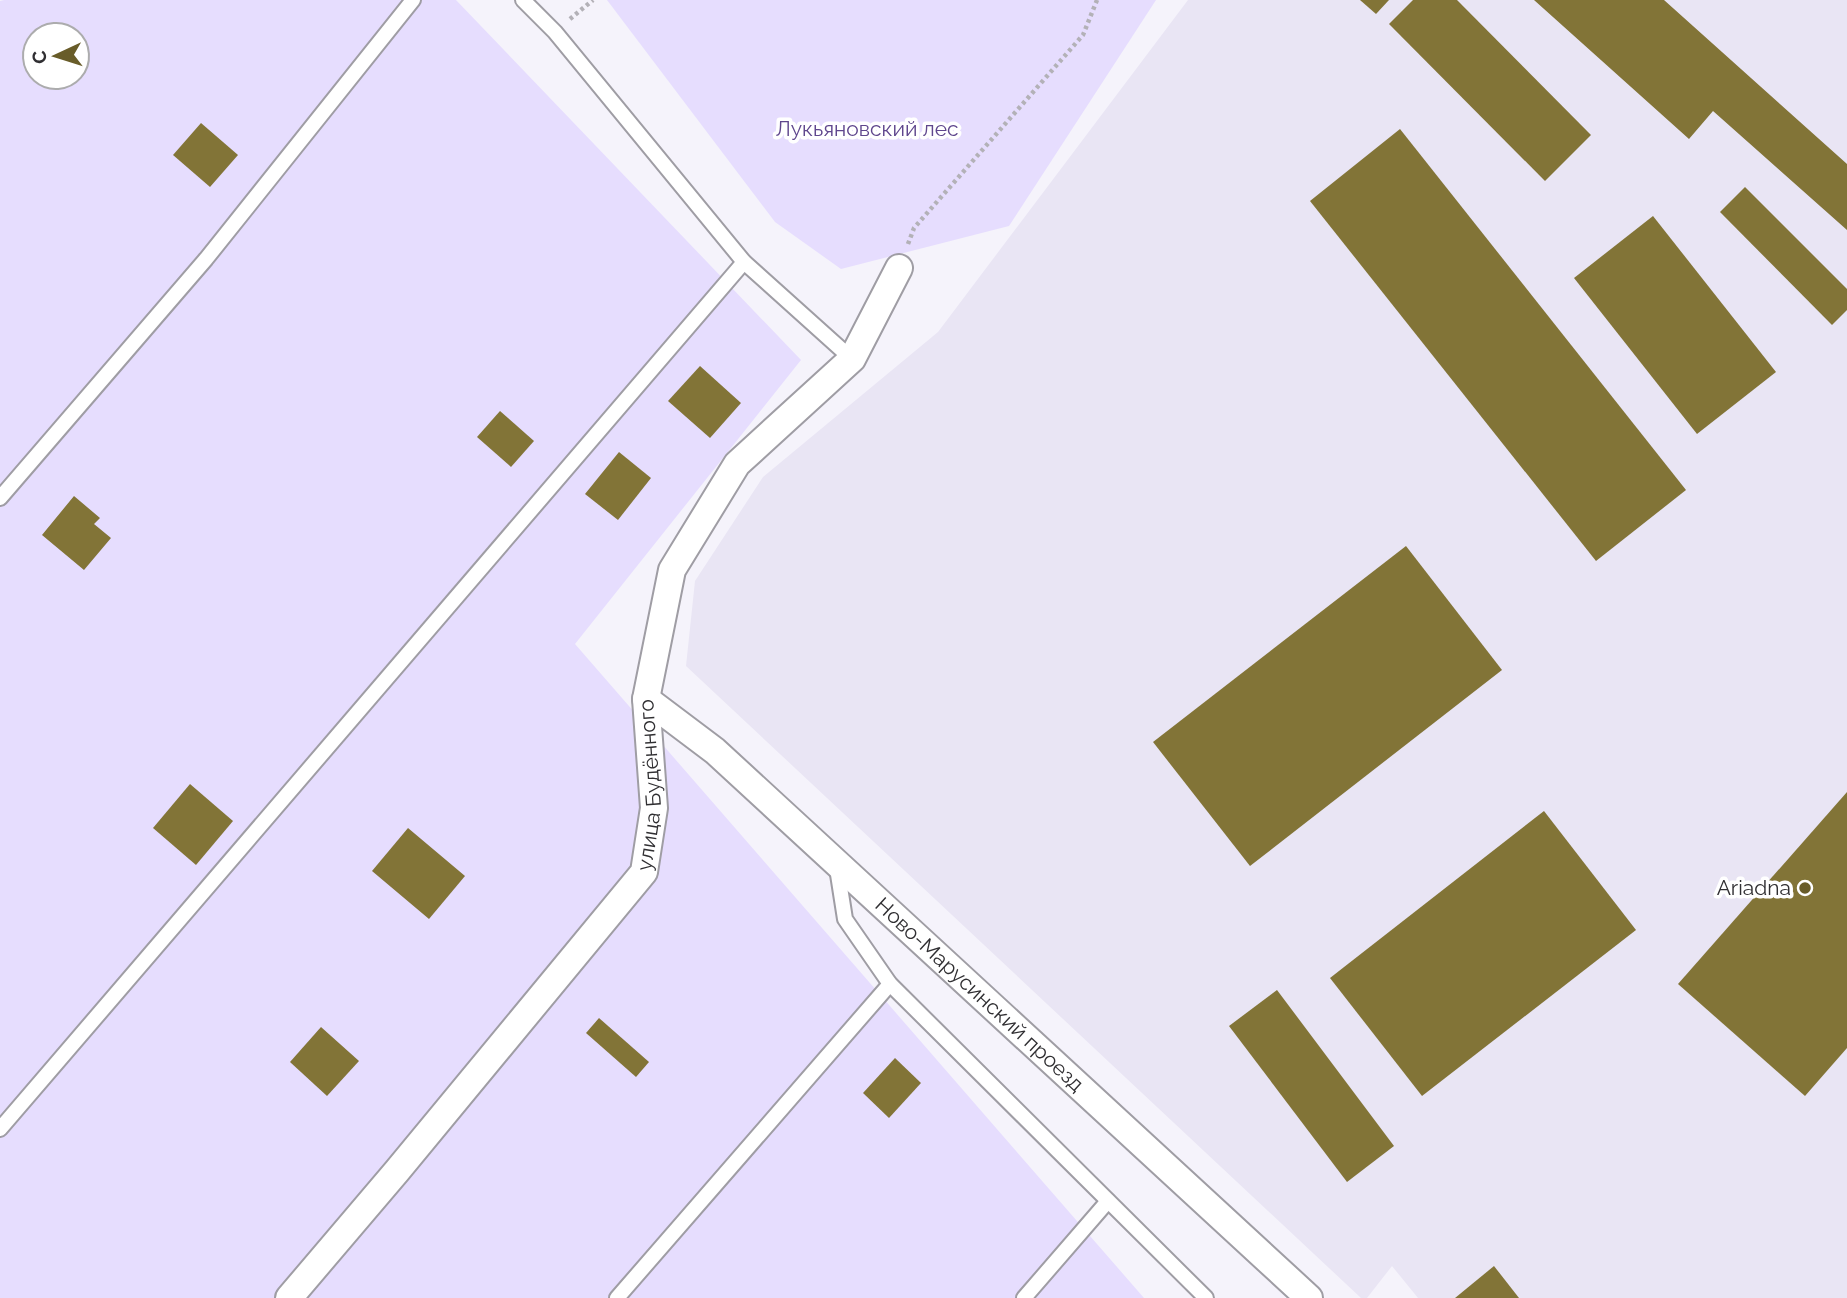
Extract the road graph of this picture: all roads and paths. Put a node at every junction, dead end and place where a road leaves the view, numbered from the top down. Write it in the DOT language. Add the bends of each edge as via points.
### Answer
graph roads {
  1 [pos="413,0"];
  2 [pos="523,0"];
  3 [pos="1097,0"];
  4 [pos="744,262"];
  5 [pos="899,268"];
  6 [pos="852,359"];
  7 [pos="0,498"];
  8 [pos="646,699"];
  9 [pos="836,864"];
  10 [pos="890,984"];
  11 [pos="0,1129"];
  12 [pos="1108,1201"];
  13 [pos="289,1298"];
  14 [pos="617,1298"];
  15 [pos="1024,1298"];
  16 [pos="1206,1298"];
  17 [pos="1309,1298"];
  1 -- 7 [label="lane" via="206,258"];
  2 -- 4 [label="lane" via="555,32"];
  3 -- 5 [label="path" via="1083,34 914,228"];
  4 -- 6 [label="lane"];
  4 -- 11 [label="lane"];
  5 -- 6 [label="street, улица Будённого"];
  6 -- 8 [label="street, улица Будённого" via="737,464 672,570"];
  8 -- 9 [label="street, Ново-Марусинский проезд" via="715,751"];
  8 -- 13 [label="street, улица Будённого" via="654,808 644,872"];
  9 -- 10 [label="lane" via="845,919"];
  9 -- 17 [label="street, Ново-Марусинский проезд"];
  10 -- 12 [label="lane"];
  10 -- 14 [label="lane"];
  12 -- 15 [label="lane"];
  12 -- 16 [label="lane"];
}
